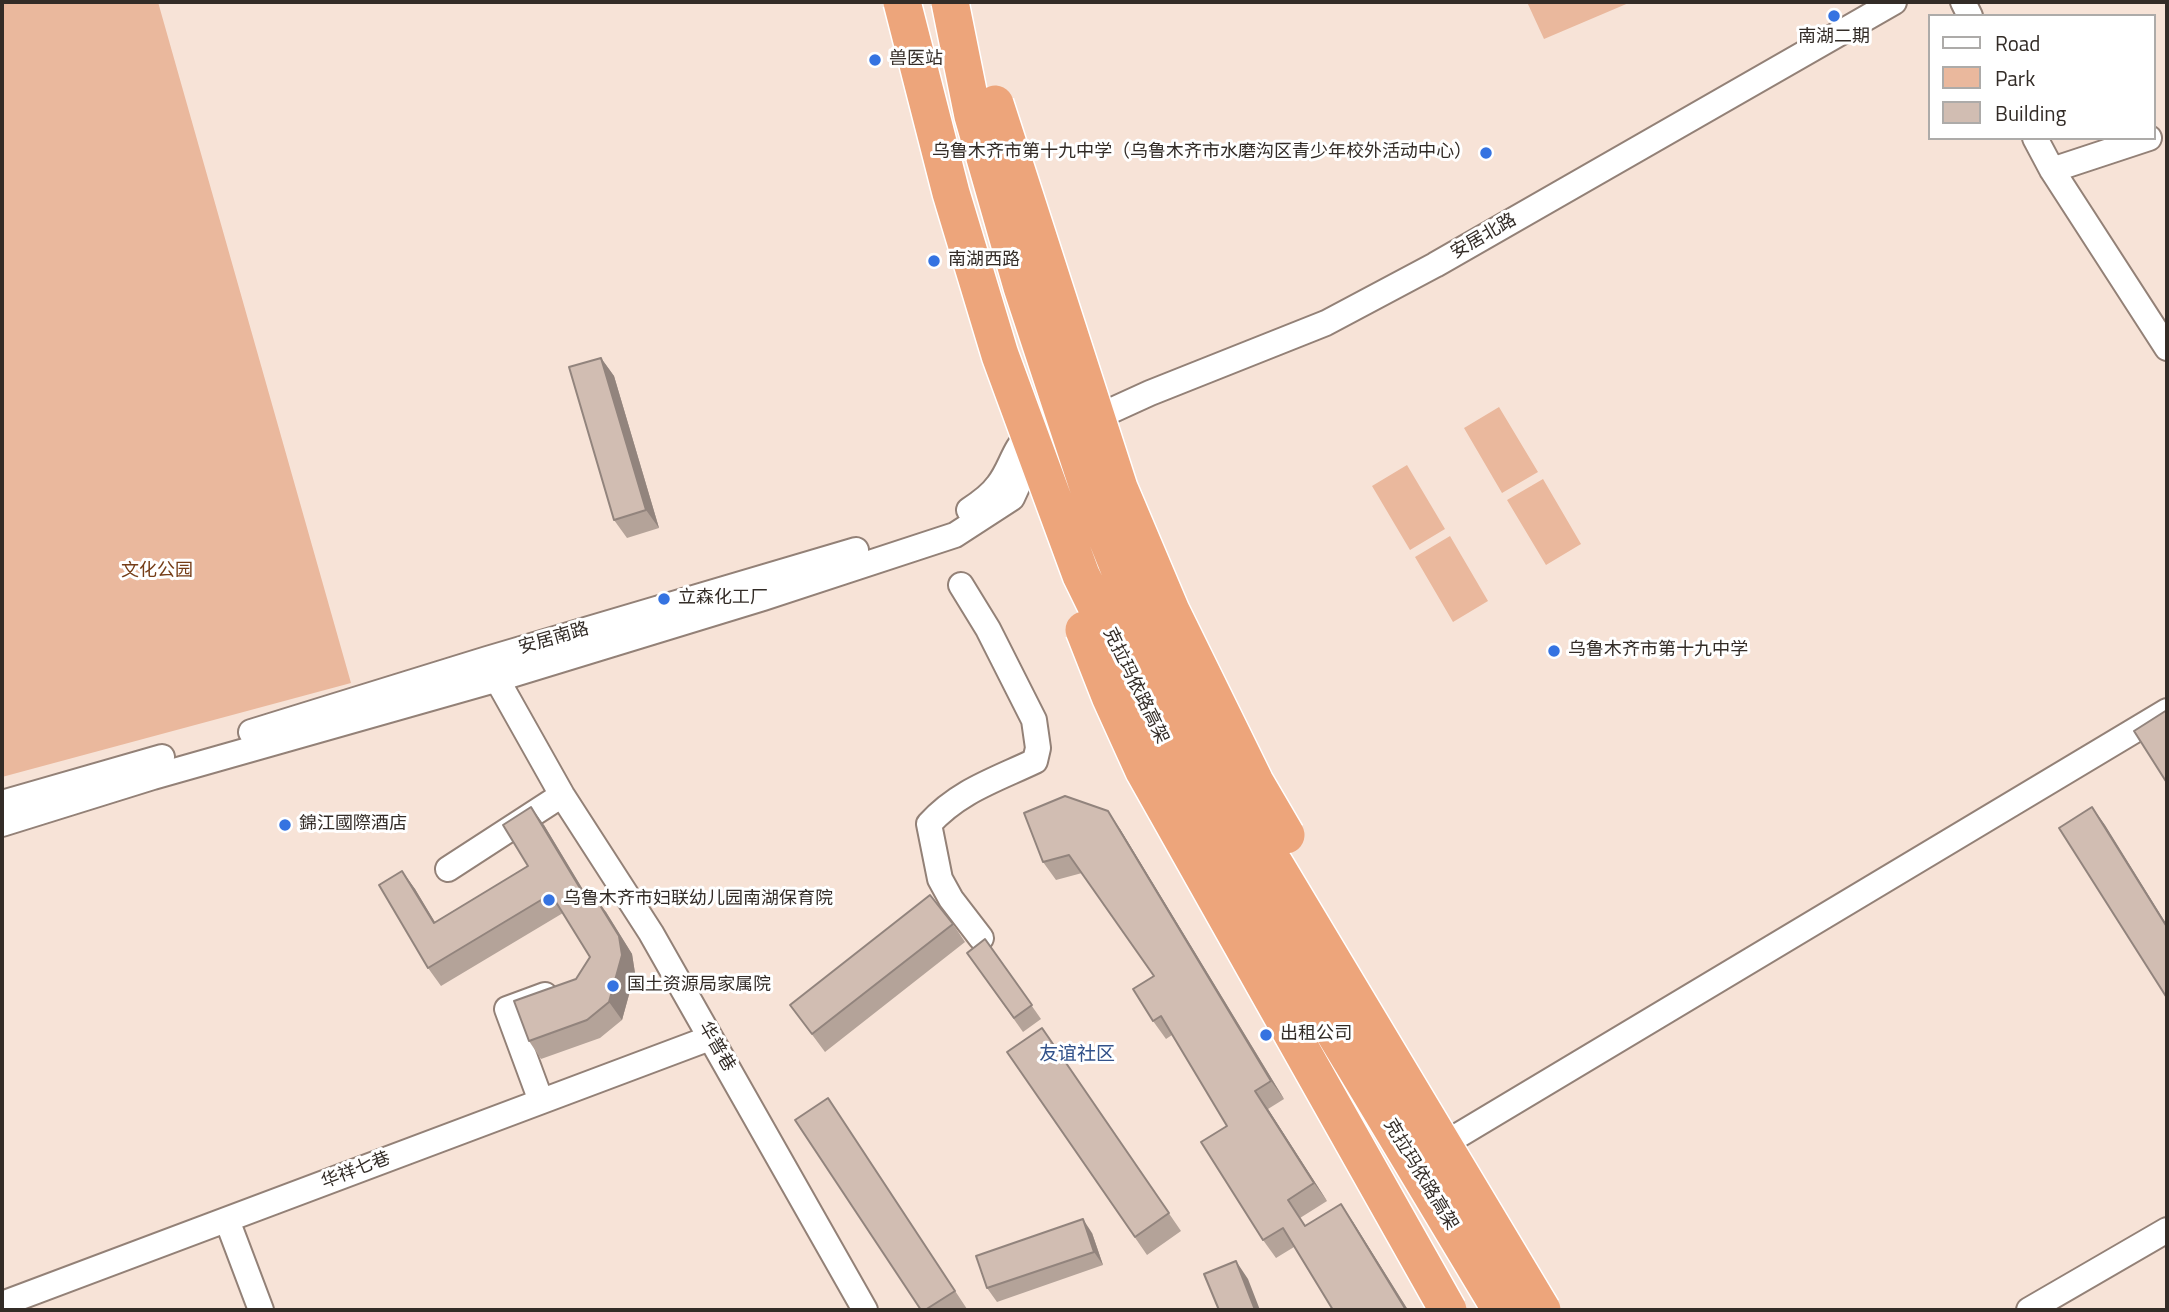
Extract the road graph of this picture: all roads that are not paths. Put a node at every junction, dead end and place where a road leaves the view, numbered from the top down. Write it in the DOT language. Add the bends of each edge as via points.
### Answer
graph roads {
  1 [pos="902,2"];
  2 [pos="951,2"];
  3 [pos="1867,2"];
  4 [pos="1894,2"];
  5 [pos="2036,140"];
  6 [pos="2142,140"];
  7 [pos="2052,170"];
  8 [pos="2167,348"];
  9 [pos="1000,355"];
  10 [pos="1062,424"];
  11 [pos="961,585"];
  12 [pos="491,669"];
  13 [pos="2167,711"];
  14 [pos="562,795"];
  15 [pos="2,803"];
  16 [pos="2,824"];
  17 [pos="448,869"];
  18 [pos="981,938"];
  19 [pos="562,988"];
  20 [pos="710,1038"];
  21 [pos="541,1101"];
  22 [pos="1461,1135"];
  23 [pos="1408,1166"];
  24 [pos="227,1220"];
  25 [pos="2167,1230"];
  26 [pos="2,1304"];
  27 [pos="261,1310"];
  28 [pos="865,1310"];
  29 [pos="1448,1310"];
  30 [pos="1501,1310"];
  31 [pos="1542,1310"];
  32 [pos="2029,1310"];
  1 -- 9 [label="highway, 克拉玛依路高架, bridge" via="951,193"];
  2 -- 22 [label="highway, bridge" via="992,97 1119,488 1171,611 1255,782"];
  2 -- 31 [label="highway, 克拉玛依路高架, bridge" via="973,116 1022,288 1096,511 1151,648 1221,775"];
  3 -- 10 [label="street, 安居北路" via="1426,256 1318,311 1140,380"];
  4 -- 10 [label="street, 安居北路" via="1436,265 1326,323"];
  5 -- 7 [label="street"];
  6 -- 7 [label="street"];
  7 -- 8 [label="street"];
  9 -- 29 [label="highway, bridge" via="1052,548 1144,771"];
  9 -- 30 [label="highway, 克拉玛依路高架, bridge" via="1081,575 1176,769"];
  10 -- 12 [label="street, 安居南路" via="1035,448 1013,498 955,534 762,598"];
  11 -- 18 [label="street" via="1034,720 1038,748 1035,761 965,793 929,824 940,879"];
  12 -- 14 [label="street, 华普巷"];
  12 -- 15 [label="street, 安居南路" via="320,712"];
  12 -- 16 [label="street, 安居南路"];
  13 -- 22 [label="street"];
  14 -- 17 [label="street"];
  14 -- 20 [label="street, 华普巷" via="651,933"];
  19 -- 21 [label="street" via="507,1009"];
  20 -- 21 [label="street, 华祥七巷"];
  20 -- 28 [label="street, 华普巷"];
  21 -- 24 [label="street, 华祥七巷"];
  22 -- 23 [label="street"];
  24 -- 26 [label="street, 华祥七巷"];
  24 -- 27 [label="street"];
  25 -- 32 [label="street"];
}
